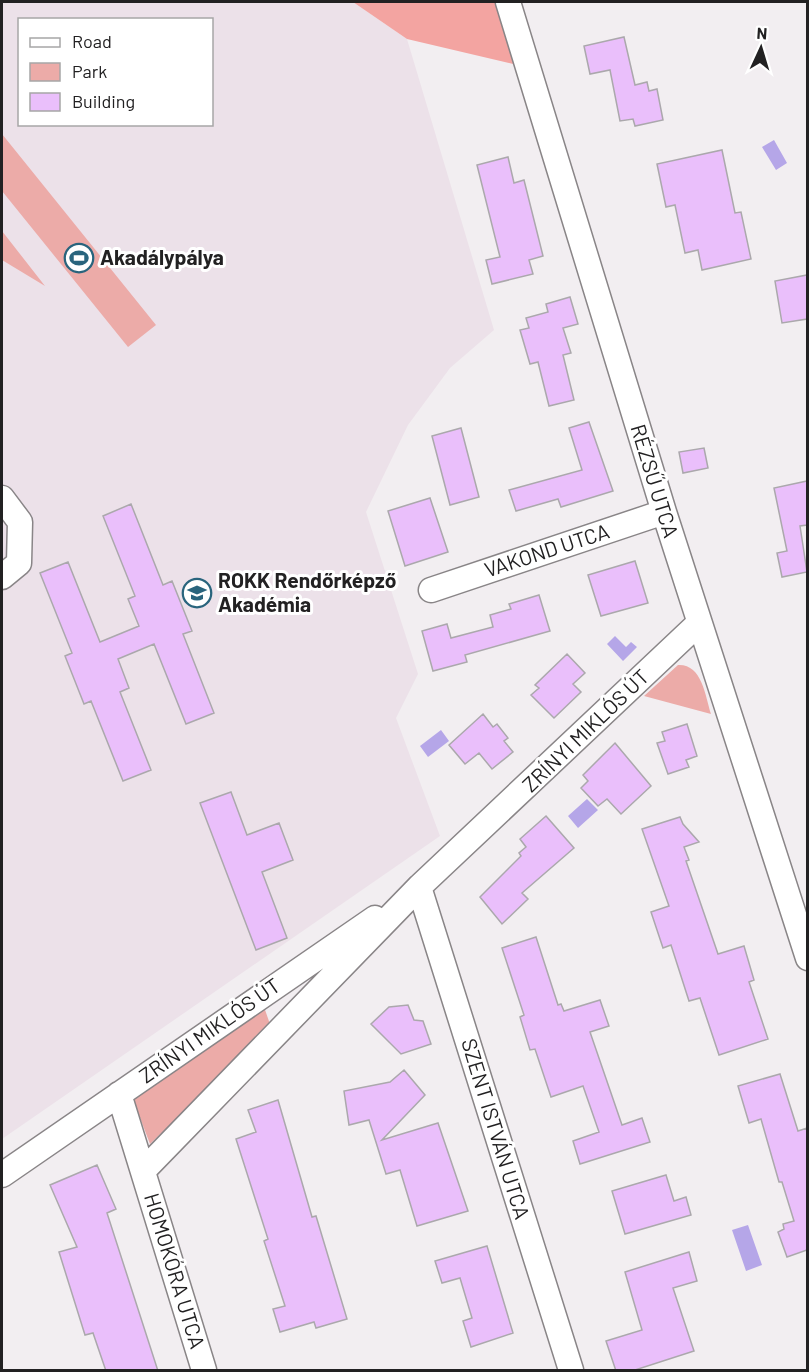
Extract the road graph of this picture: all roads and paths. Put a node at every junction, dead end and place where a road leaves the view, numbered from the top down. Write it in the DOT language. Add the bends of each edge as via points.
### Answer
graph roads {
  1 [pos="508,2"];
  2 [pos="2,498"];
  3 [pos="664,512"];
  4 [pos="2,577"];
  5 [pos="431,590"];
  6 [pos="699,623"];
  7 [pos="419,887"];
  8 [pos="807,958"];
  9 [pos="119,1094"];
  10 [pos="143,1171"];
  11 [pos="2,1175"];
  12 [pos="204,1371"];
  13 [pos="571,1371"];
  1 -- 3 [label="street, RÉZSŰ UTCA"];
  2 -- 4 [label="street" via="20,522 19,562"];
  3 -- 5 [label="street, VAKOND UTCA"];
  3 -- 6 [label="street, RÉZSŰ UTCA"];
  6 -- 7 [label="street, ZRÍNYI MIKLÓS ÚT"];
  6 -- 8 [label="street, RÉZSŰ UTCA"];
  7 -- 9 [label="street, ZRÍNYI MIKLÓS ÚT"];
  7 -- 10 [label="street, ZRÍNYI MIKLÓS ÚT"];
  7 -- 13 [label="street, SZENT ISTVÁN UTCA"];
  9 -- 10 [label="street, HOMOKÓRA UTCA"];
  9 -- 11 [label="street, ZRÍNYI MIKLÓS ÚT"];
  10 -- 12 [label="street, HOMOKÓRA UTCA"];
}
